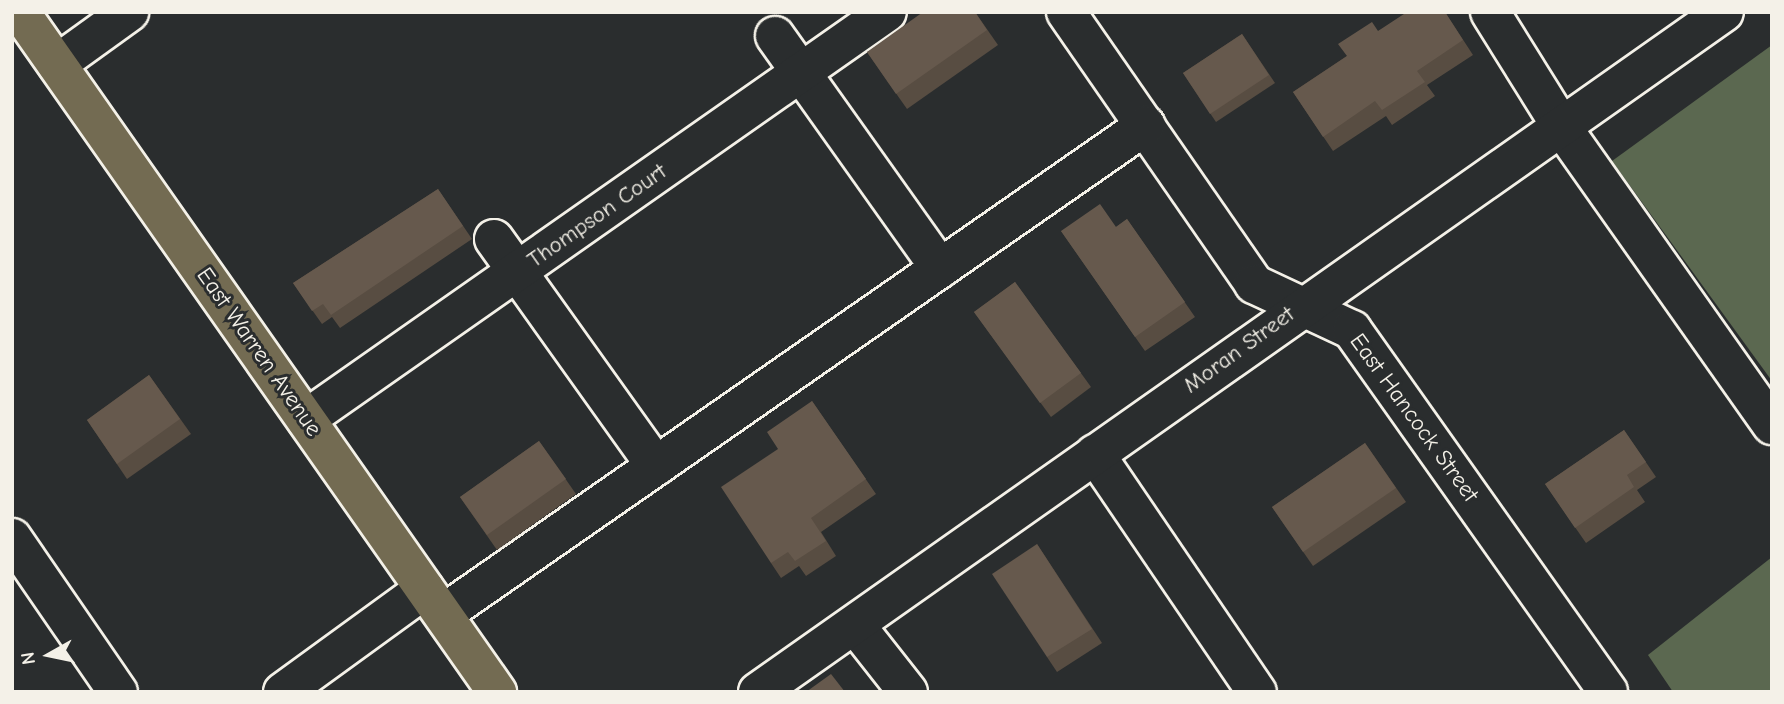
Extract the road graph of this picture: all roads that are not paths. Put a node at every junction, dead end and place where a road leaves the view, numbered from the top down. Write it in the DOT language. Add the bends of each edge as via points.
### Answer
graph roads {
  1 [pos="20,12"];
  2 [pos="129,12"];
  3 [pos="887,12"];
  4 [pos="1066,12"];
  5 [pos="1490,12"];
  6 [pos="1724,12"];
  7 [pos="775,36"];
  8 [pos="57,64"];
  9 [pos="801,73"];
  10 [pos="1146,125"];
  11 [pos="1561,126"];
  12 [pos="494,239"];
  13 [pos="940,268"];
  14 [pos="517,271"];
  15 [pos="1301,305"];
  16 [pos="306,419"];
  17 [pos="1772,425"];
  18 [pos="1095,454"];
  19 [pos="656,466"];
  20 [pos="12,538"];
  21 [pos="434,602"];
  22 [pos="856,626"];
  23 [pos="118,692"];
  24 [pos="283,692"];
  25 [pos="497,692"];
  26 [pos="758,692"];
  27 [pos="908,692"];
  28 [pos="1257,692"];
  29 [pos="1608,692"];
  1 -- 8 [label="main road, East Warren Avenue"];
  2 -- 8 [label="street"];
  3 -- 9 [label="street, Thompson Court"];
  4 -- 10 [label="street, East Hancock Street"];
  5 -- 11 [label="street"];
  6 -- 11 [label="street, Moran Street"];
  7 -- 9 [label="street"];
  8 -- 16 [label="main road, East Warren Avenue"];
  9 -- 13 [label="street"];
  9 -- 14 [label="street, Thompson Court"];
  10 -- 13 [label="street"];
  10 -- 15 [label="street, East Hancock Street" via="1254,284"];
  11 -- 15 [label="street, Moran Street"];
  11 -- 17 [label="street"];
  12 -- 14 [label="street"];
  13 -- 19 [label="street"];
  14 -- 16 [label="street, Thompson Court"];
  14 -- 19 [label="street"];
  15 -- 18 [label="street, Moran Street"];
  15 -- 29 [label="street, East Hancock Street" via="1352,330"];
  16 -- 21 [label="main road, East Warren Avenue"];
  18 -- 22 [label="street, Moran Street"];
  18 -- 28 [label="street"];
  19 -- 21 [label="street"];
  20 -- 23 [label="street"];
  21 -- 24 [label="street"];
  21 -- 25 [label="main road, East Warren Avenue"];
  22 -- 26 [label="street, Moran Street"];
  22 -- 27 [label="street"];
}
